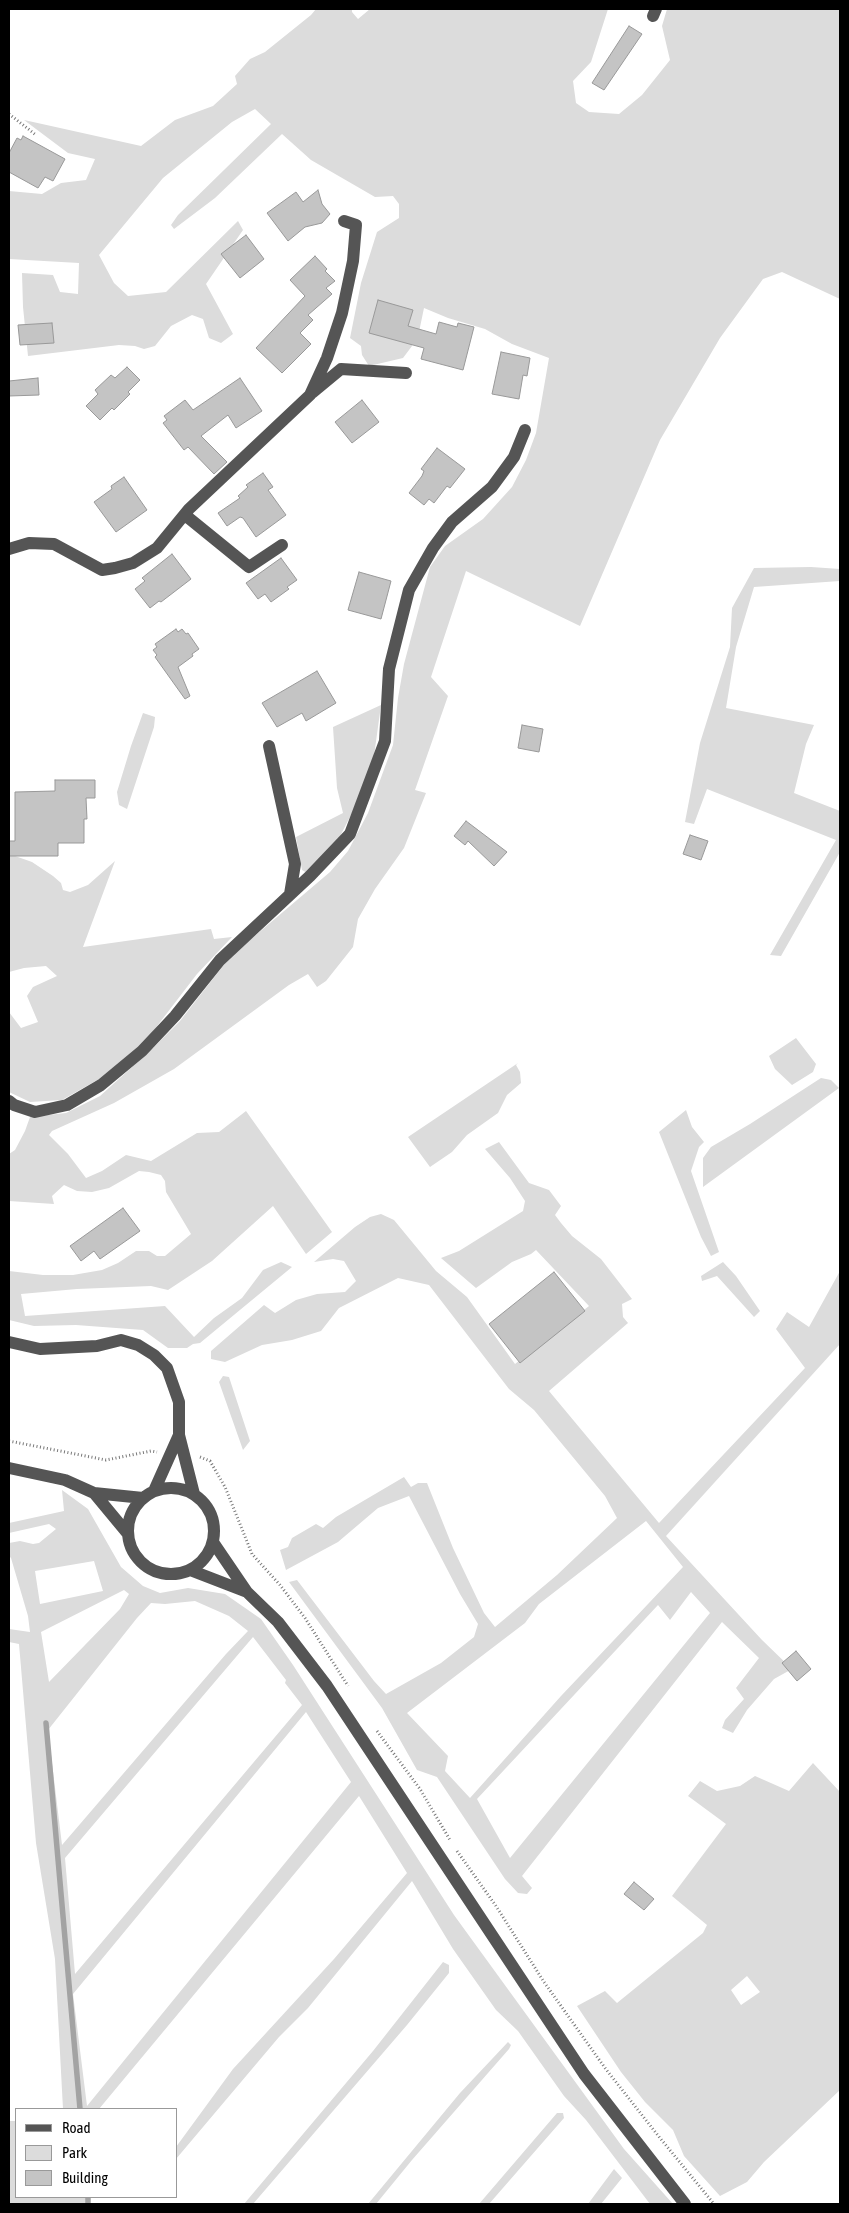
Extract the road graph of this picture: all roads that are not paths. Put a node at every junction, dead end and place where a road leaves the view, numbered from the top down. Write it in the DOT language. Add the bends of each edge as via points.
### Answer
graph roads {
  1 [pos="344,221"];
  2 [pos="406,373"];
  3 [pos="310,395"];
  4 [pos="525,430"];
  5 [pos="185,515"];
  6 [pos="282,545"];
  7 [pos="9,549"];
  8 [pos="269,746"];
  9 [pos="290,894"];
  10 [pos="9,1102"];
  11 [pos="9,1342"];
  12 [pos="179,1435"];
  13 [pos="9,1468"];
  14 [pos="154,1491"];
  15 [pos="94,1493"];
  16 [pos="194,1494"];
  17 [pos="142,1498"];
  18 [pos="128,1534"];
  19 [pos="213,1542"];
  20 [pos="190,1570"];
  21 [pos="247,1592"];
  22 [pos="685,2204"];
  1 -- 3 [label="street" via="356,224 349,278 342,313 327,358"];
  2 -- 3 [label="street" via="341,369"];
  3 -- 5 [label="street"];
  4 -- 9 [label="street" via="514,457 492,487 452,522 409,590 388,669 385,741 370,783 350,834"];
  5 -- 6 [label="street" via="249,567"];
  5 -- 7 [label="street" via="157,548 133,563 116,568 102,570 54,544 29,543"];
  8 -- 9 [label="street" via="295,864"];
  9 -- 10 [label="street" via="220,960 142,1051 101,1085 67,1106 35,1112"];
  11 -- 12 [label="street" via="40,1349 97,1346 121,1340 146,1350 167,1368 179,1402"];
  12 -- 14 [label="street"];
  12 -- 16 [label="street"];
  13 -- 15 [label="street" via="65,1480"];
  14 -- 16 [label="street" via="181,1488"];
  14 -- 17 [label="street"];
  15 -- 17 [label="street"];
  15 -- 18 [label="street"];
  16 -- 19 [label="street" via="211,1514 215,1528"];
  17 -- 18 [label="street" via="129,1520"];
  18 -- 20 [label="street" via="136,1556 154,1571 178,1574"];
  19 -- 20 [label="street" via="208,1554"];
  19 -- 21 [label="street"];
  20 -- 21 [label="street"];
  21 -- 22 [label="street" via="278,1622 327,1686 584,2074"];
}
